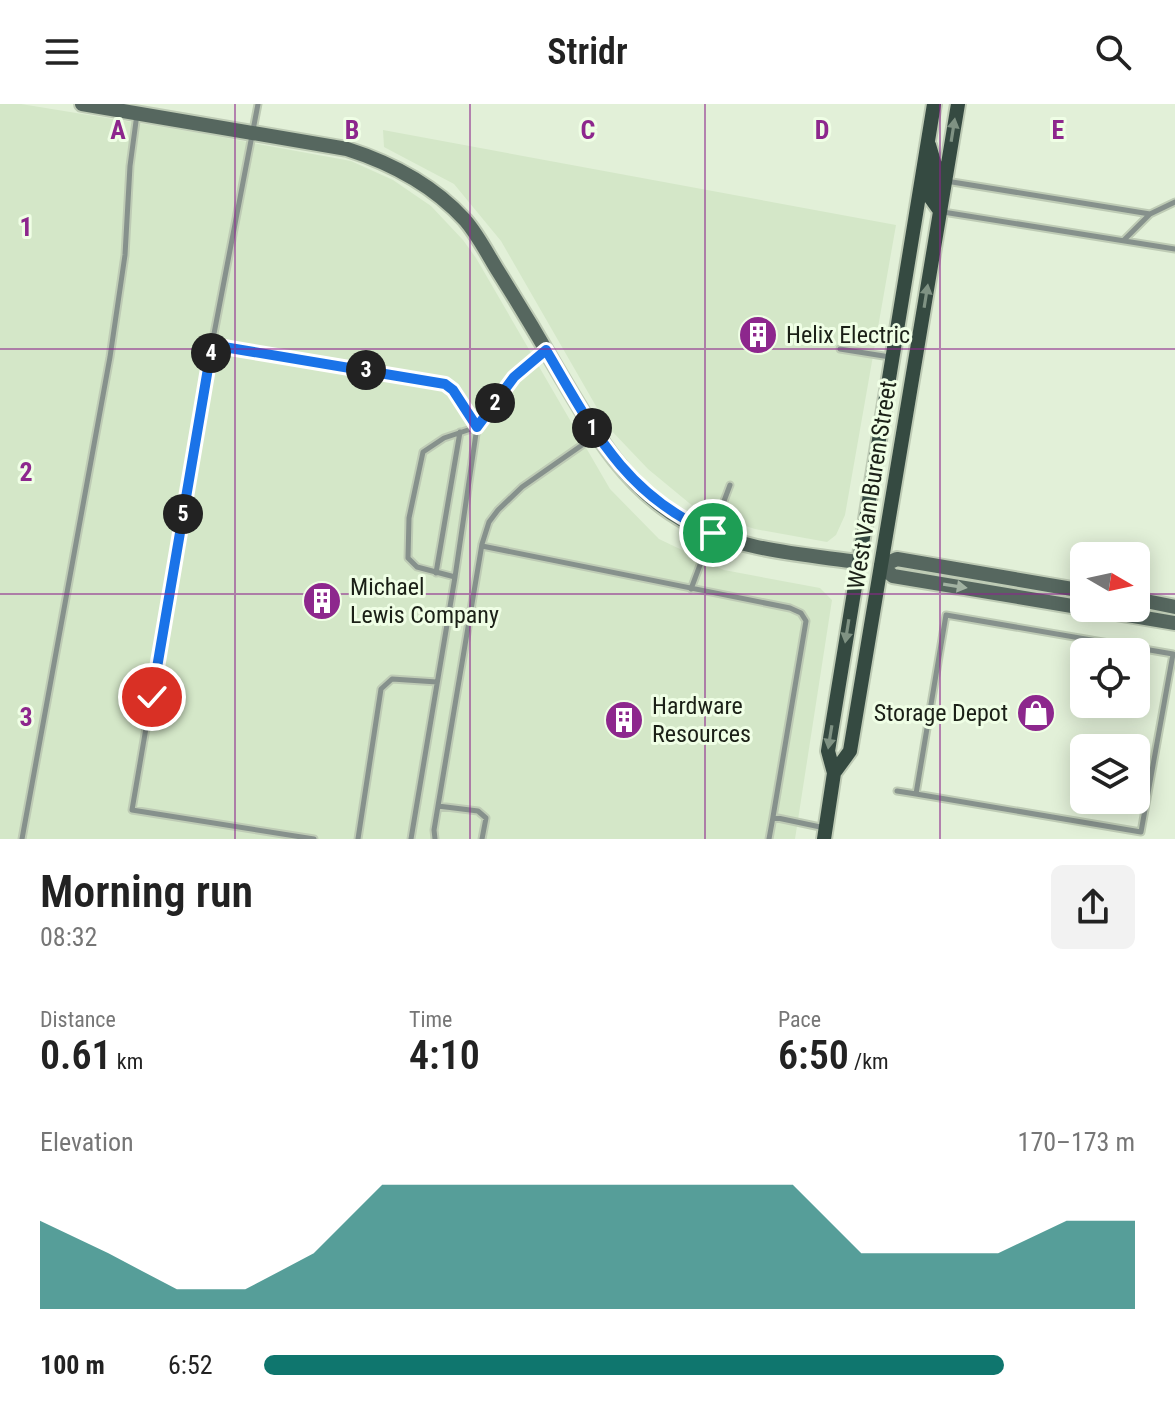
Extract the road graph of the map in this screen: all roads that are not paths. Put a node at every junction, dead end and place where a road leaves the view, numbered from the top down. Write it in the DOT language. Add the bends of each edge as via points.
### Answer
graph roads {
  1 [pos="82,104"];
  2 [pos="258,104"];
  3 [pos="934,104"];
  4 [pos="958,104"];
  5 [pos="138,113"];
  6 [pos="252,133"];
  7 [pos="928,140"];
  8 [pos="945,181"];
  9 [pos="1175,202"];
  10 [pos="940,211"];
  11 [pos="1150,214"];
  12 [pos="1123,240"];
  13 [pos="1175,249"];
  14 [pos="212,345"];
  15 [pos="840,349"];
  16 [pos="546,350"];
  17 [pos="891,358"];
  18 [pos="477,427"];
  19 [pos="460,431"];
  20 [pos="596,435"];
  21 [pos="730,485"];
  22 [pos="713,533"];
  23 [pos="482,546"];
  24 [pos="857,562"];
  25 [pos="881,566"];
  26 [pos="436,573"];
  27 [pos="455,577"];
  28 [pos="691,589"];
  29 [pos="1070,589"];
  30 [pos="1150,602"];
  31 [pos="1070,606"];
  32 [pos="1175,607"];
  33 [pos="1150,619"];
  34 [pos="1175,623"];
  35 [pos="437,682"];
  36 [pos="834,773"];
  37 [pos="897,791"];
  38 [pos="916,794"];
  39 [pos="438,806"];
  40 [pos="773,817"];
  41 [pos="825,834"];
  42 [pos="22,839"];
  43 [pos="314,839"];
  44 [pos="358,839"];
  45 [pos="411,839"];
  46 [pos="435,839"];
  47 [pos="482,839"];
  48 [pos="769,839"];
  1 -- 5 [label="street"];
  2 -- 6 [label="lane"];
  3 -- 7 [label="main road, West Van Buren Street"];
  8 -- 4 [label="main road, West Van Buren Street, one-way"];
  5 -- 6 [label="street"];
  5 -- 42 [label="lane" via="110,357"];
  6 -- 14 [label="lane"];
  6 -- 16 [label="street" via="379,159 441,198 467,222"];
  7 -- 10 [label="main road" via="935,165 930,197"];
  7 -- 17 [label="main road, West Van Buren Street"];
  8 -- 10 [label="main road, West Van Buren Street"];
  8 -- 11 [label="lane"];
  9 -- 11 [label="lane"];
  10 -- 12 [label="lane"];
  25 -- 10 [label="main road, West Van Buren Street, one-way"];
  11 -- 12 [label="lane"];
  12 -- 13 [label="lane"];
  14 -- 18 [label="lane" via="445,384"];
  14 -- 43 [label="lane" via="132,810"];
  15 -- 17 [label="lane"];
  16 -- 18 [label="lane" via="514,377"];
  16 -- 20 [label="street"];
  17 -- 24 [label="main road, West Van Buren Street"];
  18 -- 19 [label="lane"];
  18 -- 27 [label="lane"];
  19 -- 26 [label="lane"];
  19 -- 26 [label="lane" via="423,452 409,518 408,558"];
  20 -- 22 [label="street" via="643,491 686,522"];
  20 -- 23 [label="lane" via="498,510"];
  21 -- 22 [label="lane"];
  22 -- 24 [label="street" via="770,549"];
  22 -- 28 [label="lane"];
  23 -- 28 [label="lane"];
  23 -- 39 [label="lane"];
  24 -- 25 [label="main road"];
  24 -- 36 [label="main road, West Van Buren Street, one-way" via="828,751"];
  25 -- 29 [label="street" via="897,559"];
  25 -- 31 [label="street, one-way" via="893,576"];
  25 -- 36 [label="main road, West Van Buren Street" via="850,751"];
  26 -- 27 [label="lane"];
  27 -- 35 [label="lane"];
  28 -- 40 [label="lane" via="790,608 806,621"];
  30 -- 32 [label="street"];
  33 -- 34 [label="street"];
  35 -- 44 [label="lane" via="392,679 381,689"];
  35 -- 45 [label="lane"];
  36 -- 41 [label="main road, West Van Buren Street"];
  37 -- 38 [label="lane"];
  38 -- 38 [label="lane" via="1141,832 1173,654 946,615"];
  39 -- 46 [label="lane"];
  39 -- 47 [label="lane" via="478,811 486,818"];
  40 -- 41 [label="lane"];
  40 -- 48 [label="lane"];
}
